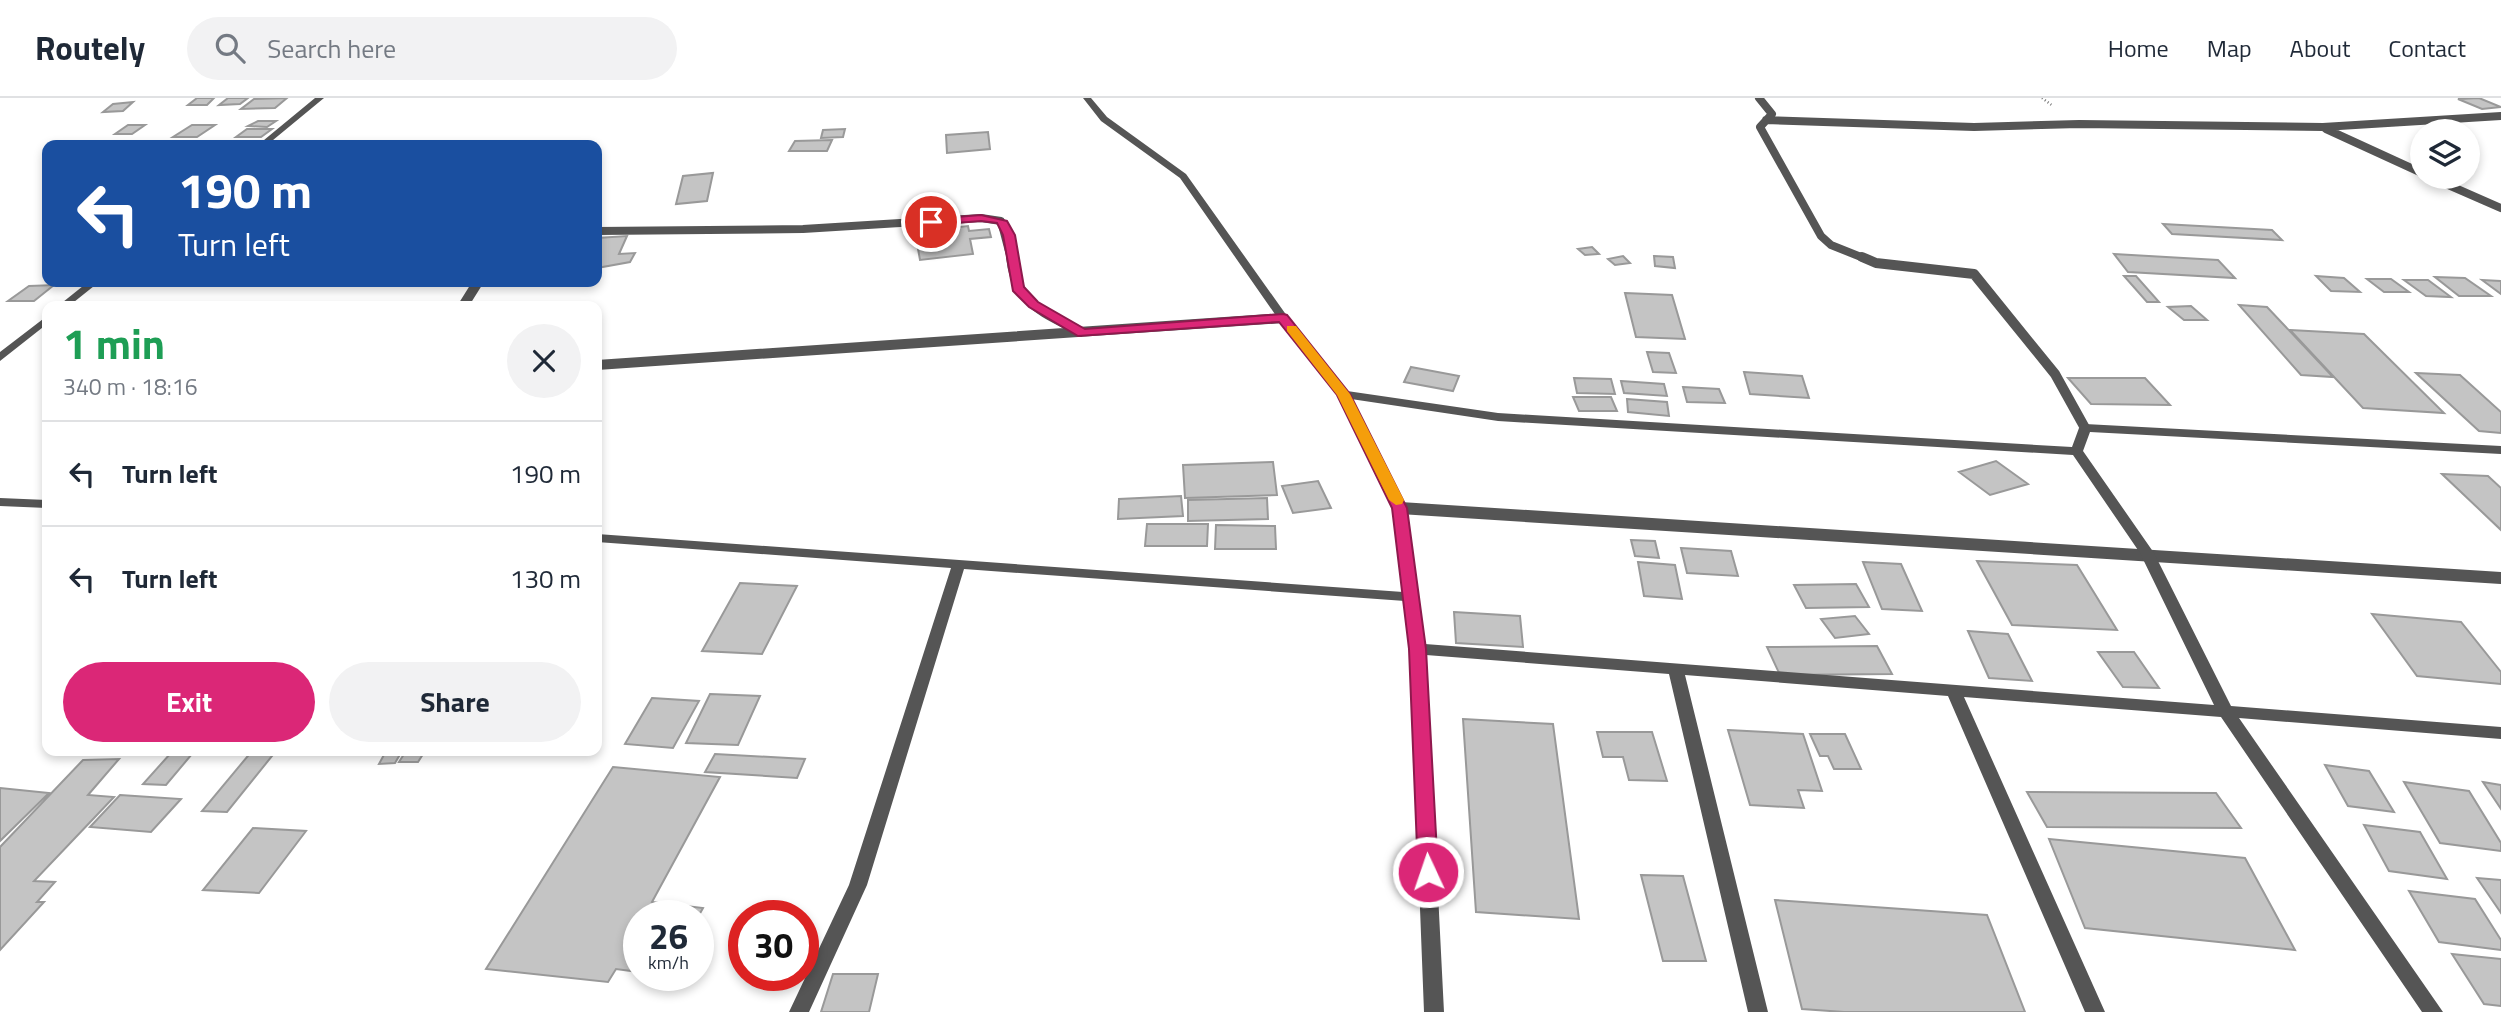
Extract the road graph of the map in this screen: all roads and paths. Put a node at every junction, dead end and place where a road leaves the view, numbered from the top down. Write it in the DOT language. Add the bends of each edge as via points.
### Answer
graph roads {
  1 [pos="320,98"];
  2 [pos="1087,98"];
  3 [pos="1759,98"];
  4 [pos="2501,116"];
  5 [pos="1766,120"];
  6 [pos="2323,127"];
  7 [pos="268,140"];
  8 [pos="2410,167"];
  9 [pos="2457,189"];
  10 [pos="2501,208"];
  11 [pos="602,231"];
  12 [pos="88,287"];
  13 [pos="69,301"];
  14 [pos="1283,318"];
  15 [pos="42,323"];
  16 [pos="1082,333"];
  17 [pos="0,358"];
  18 [pos="602,365"];
  19 [pos="1343,394"];
  20 [pos="2085,428"];
  21 [pos="2501,450"];
  22 [pos="2077,451"];
  23 [pos="0,502"];
  24 [pos="42,504"];
  25 [pos="1400,508"];
  26 [pos="602,538"];
  27 [pos="2147,553"];
  28 [pos="959,564"];
  29 [pos="2501,578"];
  30 [pos="1411,597"];
  31 [pos="1418,649"];
  32 [pos="1676,669"];
  33 [pos="1953,690"];
  34 [pos="2225,711"];
  35 [pos="2501,733"];
  36 [pos="800,1012"];
  37 [pos="1434,1012"];
  38 [pos="1758,1012"];
  39 [pos="2095,1012"];
  40 [pos="2433,1012"];
  1 -- 7 [label="street"];
  2 -- 14 [label="street" via="1104,119 1184,176"];
  3 -- 5 [label="lane" via="1772,114"];
  4 -- 6 [label="lane"];
  5 -- 6 [label="lane" via="1961,127"];
  5 -- 20 [label="lane" via="1760,127 1821,236 1842,252 1876,263 1974,274 2055,374"];
  6 -- 8 [label="lane"];
  9 -- 10 [label="lane"];
  11 -- 16 [label="lane" via="1001,221 1009,235 1018,288 1034,305"];
  12 -- 13 [label="street"];
  14 -- 16 [label="lane"];
  14 -- 19 [label="street"];
  15 -- 17 [label="street"];
  16 -- 18 [label="lane" via="1009,334"];
  19 -- 22 [label="street" via="1497,417"];
  19 -- 25 [label="street"];
  20 -- 21 [label="street"];
  20 -- 22 [label="street"];
  22 -- 27 [label="street"];
  23 -- 24 [label="street"];
  25 -- 27 [label="lane"];
  25 -- 30 [label="street"];
  26 -- 28 [label="street"];
  27 -- 29 [label="lane"];
  27 -- 34 [label="street"];
  28 -- 30 [label="street"];
  28 -- 36 [label="street" via="858,886"];
  30 -- 31 [label="street"];
  31 -- 32 [label="street"];
  31 -- 37 [label="street"];
  32 -- 33 [label="street"];
  32 -- 38 [label="street"];
  33 -- 34 [label="street"];
  33 -- 39 [label="street"];
  34 -- 35 [label="street"];
  34 -- 40 [label="street"];
}
